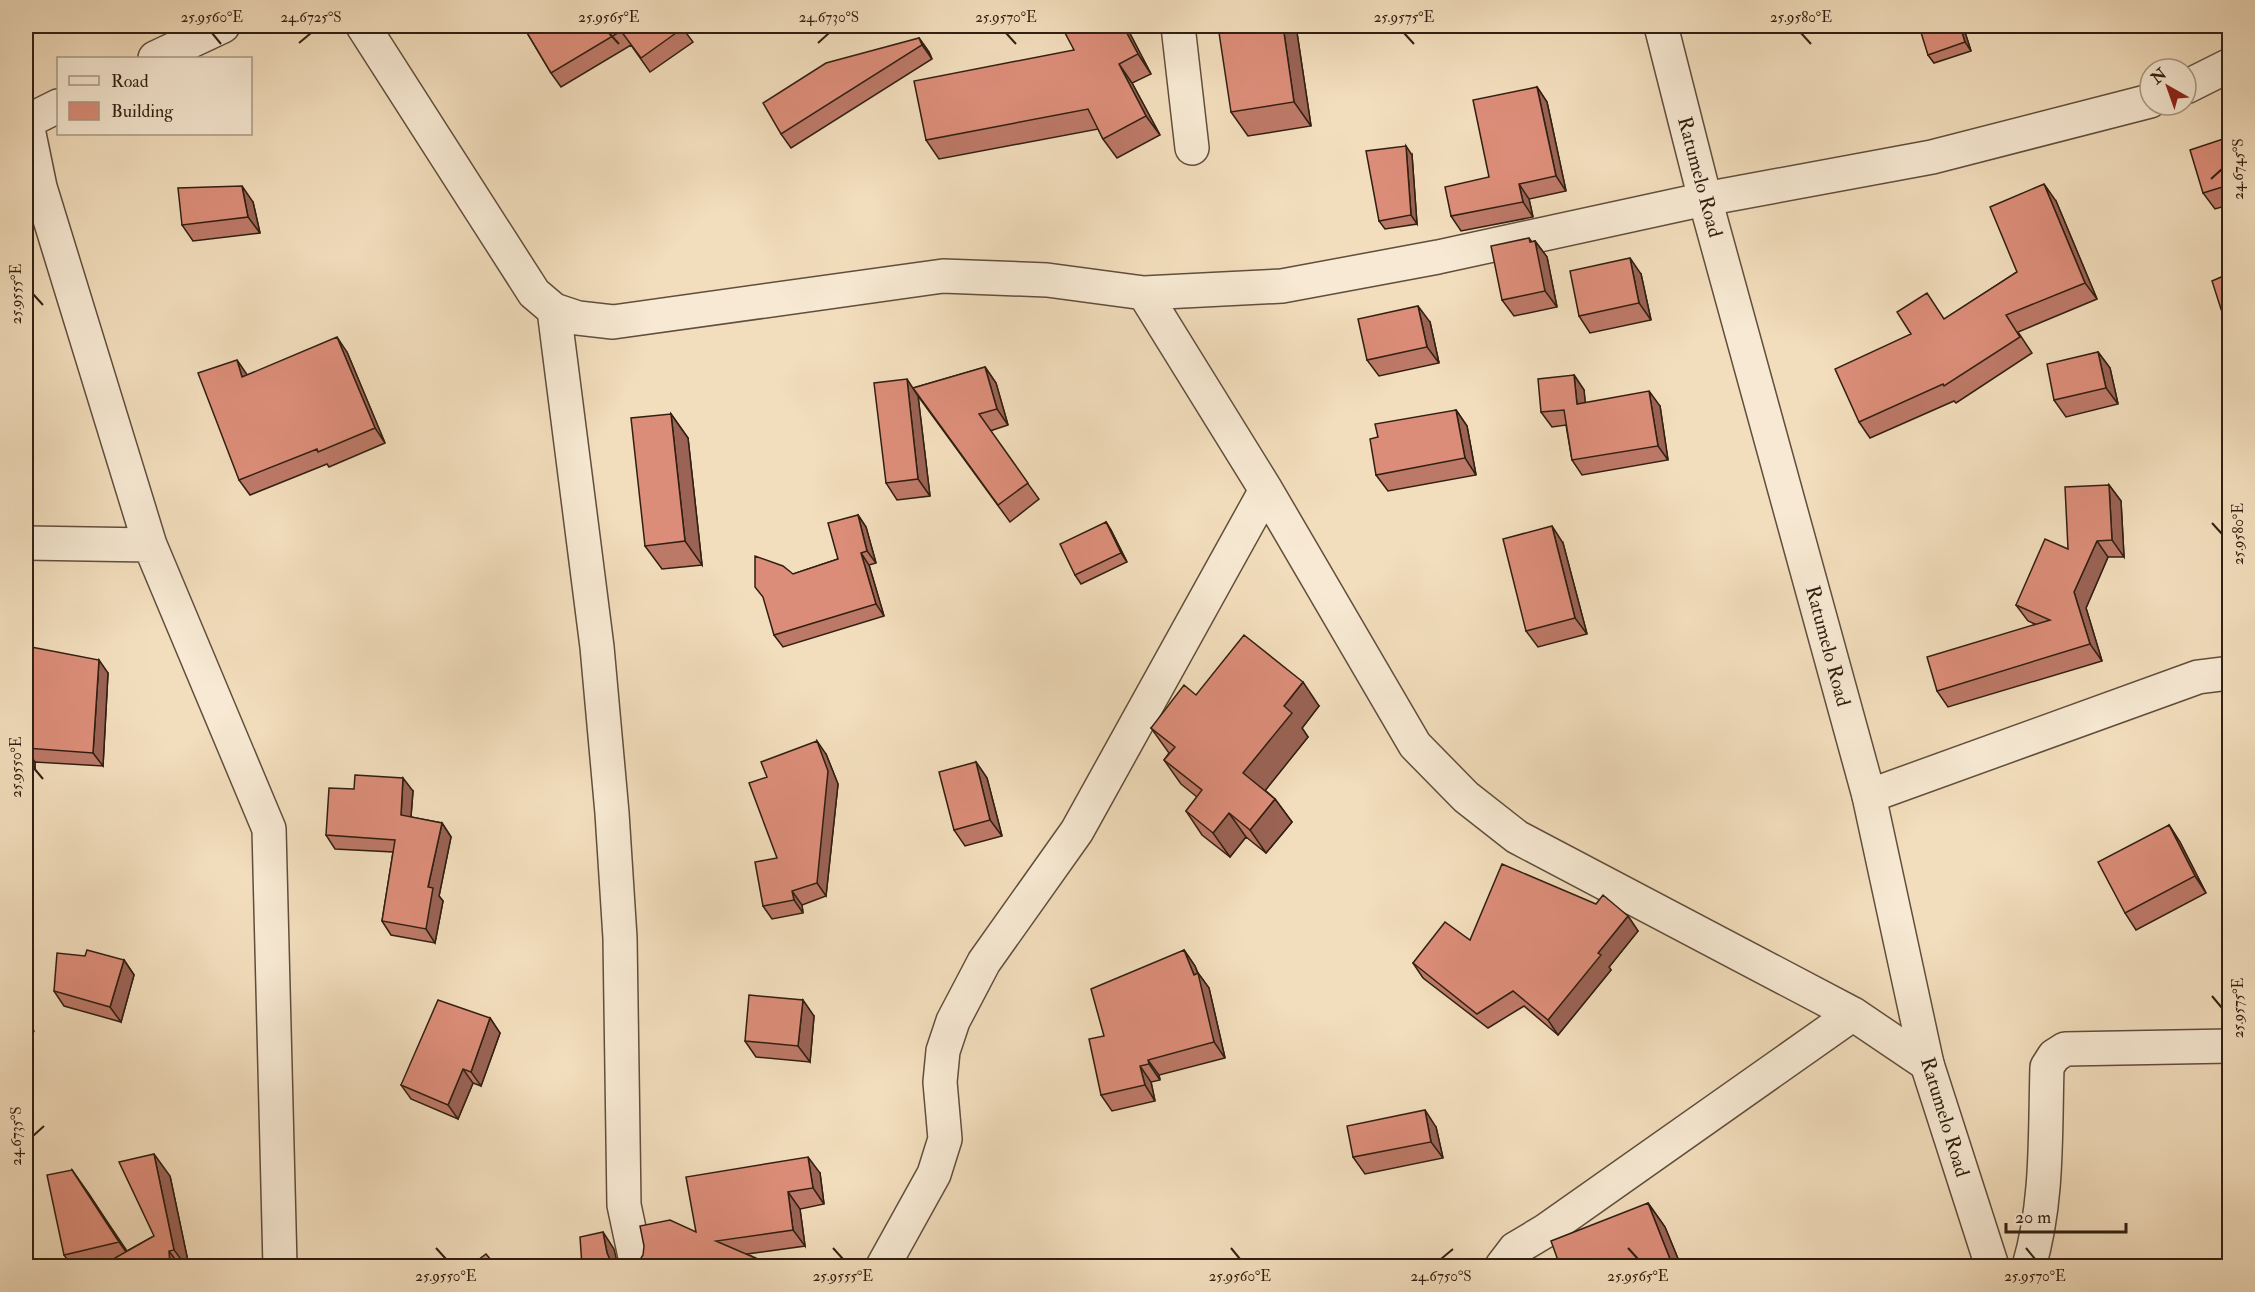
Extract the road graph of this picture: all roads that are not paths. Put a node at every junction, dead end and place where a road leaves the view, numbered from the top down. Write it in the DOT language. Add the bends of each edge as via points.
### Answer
graph roads {
  1 [pos="223,26"];
  2 [pos="363,26"];
  3 [pos="1178,26"];
  4 [pos="1661,26"];
  5 [pos="157,57"];
  6 [pos="2229,65"];
  7 [pos="2198,81"];
  8 [pos="2138,104"];
  9 [pos="57,106"];
  10 [pos="26,120"];
  11 [pos="1192,147"];
  12 [pos="33,192"];
  13 [pos="1705,199"];
  14 [pos="1144,292"];
  15 [pos="554,310"];
  16 [pos="1266,490"];
  17 [pos="26,543"];
  18 [pos="150,545"];
  19 [pos="2229,673"];
  20 [pos="1869,796"];
  21 [pos="1853,1014"];
  22 [pos="2229,1046"];
  23 [pos="1927,1064"];
  24 [pos="280,1266"];
  25 [pos="636,1266"];
  26 [pos="883,1266"];
  27 [pos="1502,1266"];
  28 [pos="1992,1266"];
  29 [pos="2029,1266"];
  1 -- 5 [label="street"];
  2 -- 15 [label="street" via="534,292"];
  3 -- 11 [label="street"];
  4 -- 13 [label="street, Ratumelo Road"];
  6 -- 7 [label="street"];
  8 -- 13 [label="street" via="1932,157"];
  9 -- 10 [label="street"];
  10 -- 12 [label="street"];
  12 -- 18 [label="street"];
  13 -- 14 [label="street" via="1438,257 1282,286"];
  13 -- 20 [label="street, Ratumelo Road"];
  14 -- 15 [label="street" via="1047,280 943,276 613,322 578,318"];
  14 -- 16 [label="street"];
  15 -- 25 [label="street" via="597,647 612,813 620,938 624,1205"];
  16 -- 21 [label="street" via="1416,745 1466,796 1517,837"];
  16 -- 26 [label="street" via="1077,831 984,962 953,1021 943,1051 940,1082 945,1139 934,1174"];
  17 -- 18 [label="street"];
  18 -- 24 [label="street" via="269,829"];
  19 -- 20 [label="street" via="2198,677"];
  20 -- 23 [label="street, Ratumelo Road"];
  21 -- 23 [label="street"];
  21 -- 27 [label="street" via="1515,1249"];
  22 -- 29 [label="street" via="2065,1049 2054,1056 2047,1067 2043,1193"];
  23 -- 28 [label="street, Ratumelo Road"];
}
